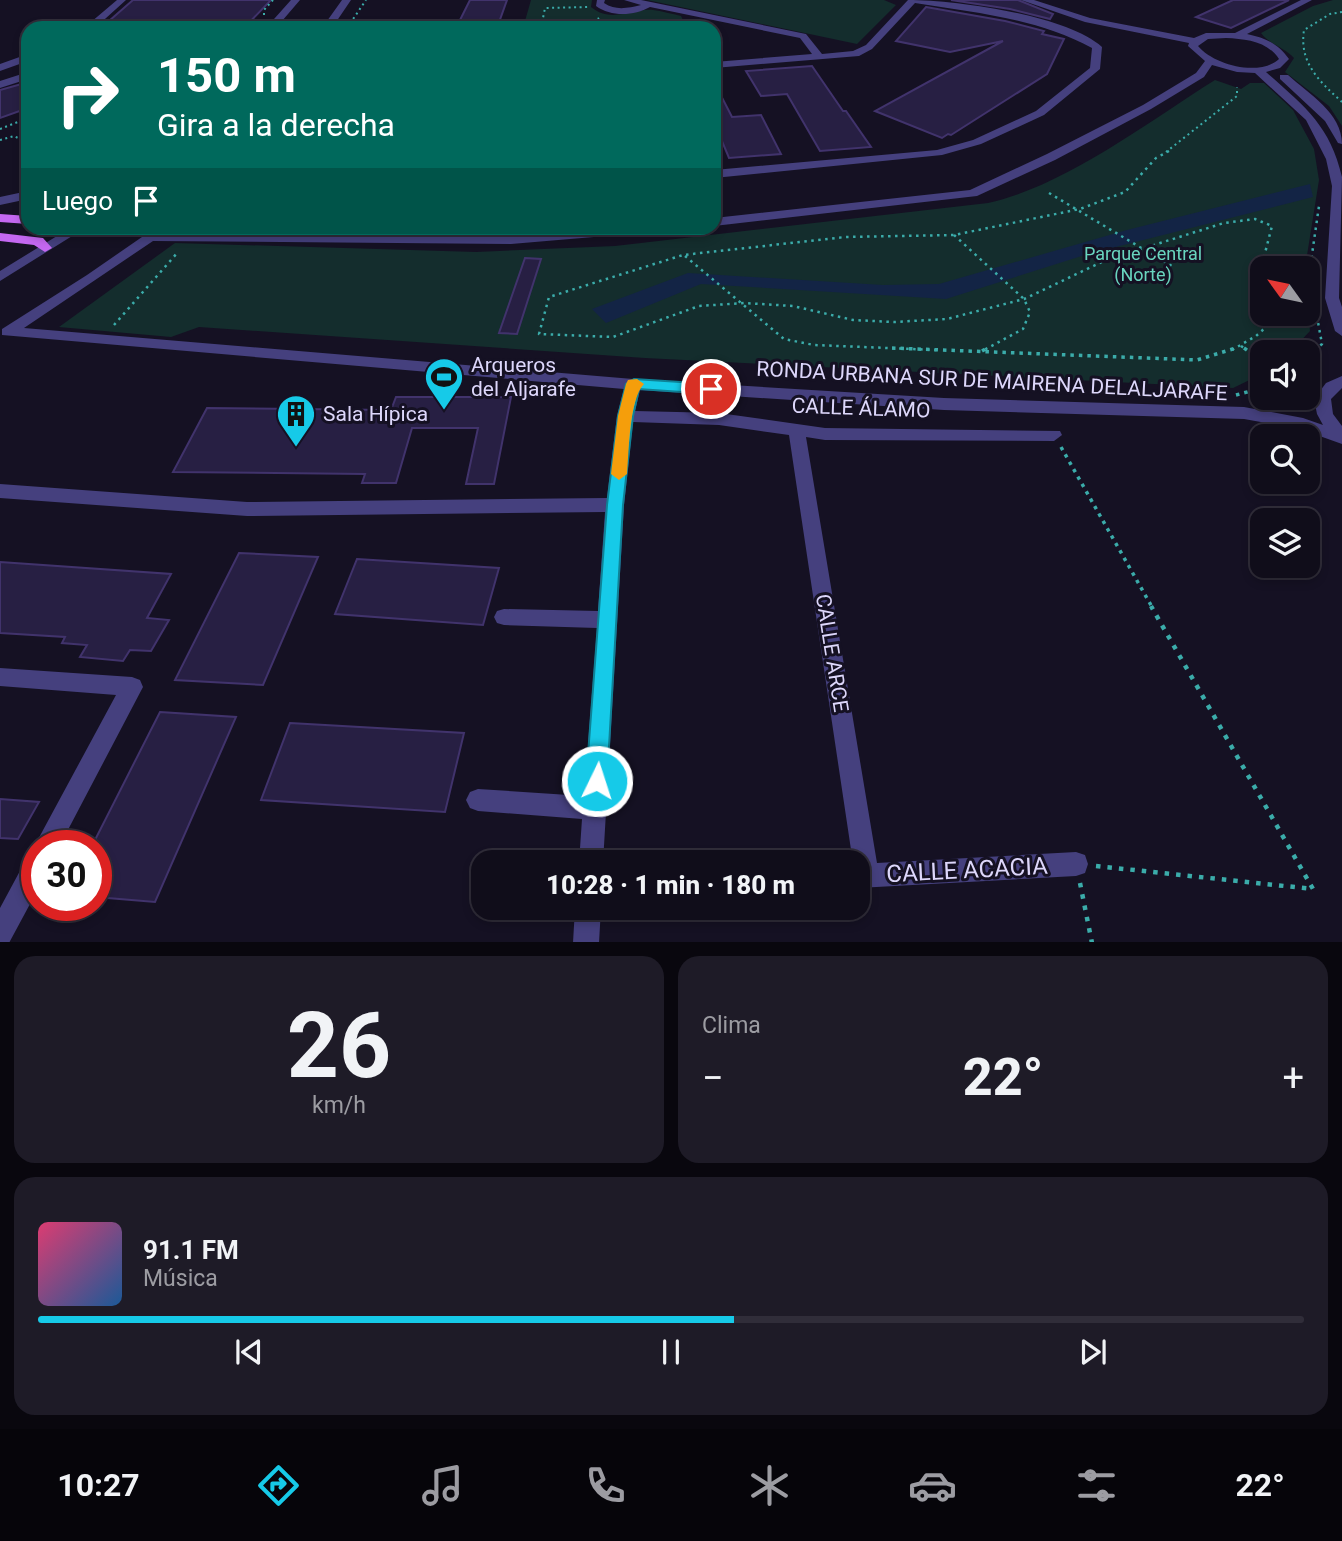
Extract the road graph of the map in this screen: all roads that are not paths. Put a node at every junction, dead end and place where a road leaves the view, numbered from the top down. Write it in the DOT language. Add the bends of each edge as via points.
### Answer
graph roads {
  1 [pos="122,0"];
  2 [pos="296,0"];
  3 [pos="347,0"];
  4 [pos="358,0"];
  5 [pos="628,0"];
  6 [pos="913,0"];
  7 [pos="1025,0"];
  8 [pos="1308,0"];
  9 [pos="601,3"];
  10 [pos="657,6"];
  11 [pos="692,13"];
  12 [pos="97,21"];
  13 [pos="277,21"];
  14 [pos="332,21"];
  15 [pos="344,21"];
  16 [pos="696,21"];
  17 [pos="1236,36"];
  18 [pos="1195,41"];
  19 [pos="819,57"];
  20 [pos="21,60"];
  21 [pos="1210,61"];
  22 [pos="721,62"];
  23 [pos="0,68"];
  24 [pos="1265,69"];
  25 [pos="21,77"];
  26 [pos="0,85"];
  27 [pos="1342,141"];
  28 [pos="721,173"];
  29 [pos="21,196"];
  30 [pos="0,201"];
  31 [pos="0,218"];
  32 [pos="21,220"];
  33 [pos="721,221"];
  34 [pos="66,235"];
  35 [pos="152,235"];
  36 [pos="184,235"];
  37 [pos="228,235"];
  38 [pos="359,235"];
  39 [pos="570,235"];
  40 [pos="0,237"];
  41 [pos="45,248"];
  42 [pos="0,276"];
  43 [pos="1342,331"];
  44 [pos="5,332"];
  45 [pos="1342,381"];
  46 [pos="634,384"];
  47 [pos="625,416"];
  48 [pos="797,430"];
  49 [pos="1054,435"];
  50 [pos="1342,437"];
  51 [pos="0,491"];
  52 [pos="615,505"];
  53 [pos="504,617"];
  54 [pos="607,620"];
  55 [pos="0,677"];
  56 [pos="478,800"];
  57 [pos="595,808"];
  58 [pos="55,830"];
  59 [pos="592,850"];
  60 [pos="858,850"];
  61 [pos="1076,864"];
  62 [pos="870,876"];
  63 [pos="21,895"];
  64 [pos="587,920"];
  65 [pos="0,934"];
  66 [pos="586,942"];
  1 -- 12 [label="street"];
  2 -- 13 [label="street"];
  3 -- 14 [label="street"];
  4 -- 15 [label="street"];
  5 -- 10 [label="street"];
  6 -- 19 [label="street" via="869,47 855,54"];
  6 -- 28 [label="street" via="1064,30 1097,47 1095,69 1040,113 977,142 938,153"];
  7 -- 18 [label="street" via="1088,20"];
  8 -- 17 [label="street"];
  9 -- 10 [label="street" via="620,12"];
  10 -- 11 [label="street"];
  11 -- 16 [label="street"];
  11 -- 19 [label="street" via="803,36"];
  17 -- 18 [label="street"];
  17 -- 24 [label="street" via="1281,53 1282,64"];
  18 -- 21 [label="street" via="1195,52"];
  19 -- 22 [label="street"];
  20 -- 23 [label="street"];
  21 -- 24 [label="street"];
  21 -- 33 [label="street" via="1200,75 1147,107 973,193"];
  24 -- 27 [label="street" via="1314,102"];
  24 -- 43 [label="street" via="1311,118 1332,159 1338,186 1332,298"];
  25 -- 26 [label="street"];
  29 -- 30 [label="street"];
  31 -- 32 [label="main road"];
  34 -- 41 [label="street"];
  35 -- 44 [label="street"];
  36 -- 37 [label="street"];
  38 -- 39 [label="street" via="510,240"];
  40 -- 41 [label="main road" via="38,241"];
  41 -- 42 [label="street"];
  44 -- 46 [label="street, RONDA URBANA SUR DE MAIRENA DELALJARAFE"];
  45 -- 50 [label="street" via="1322,396 1322,409"];
  46 -- 47 [label="street"];
  46 -- 50 [label="street, RONDA URBANA SUR DE MAIRENA DELALJARAFE" via="944,404 1244,413"];
  47 -- 48 [label="street, CALLE ÁLAMO" via="719,419"];
  47 -- 52 [label="street"];
  48 -- 49 [label="street, CALLE ÁLAMO"];
  48 -- 60 [label="street, CALLE ARCE"];
  51 -- 52 [label="street" via="247,509"];
  52 -- 54 [label="street"];
  53 -- 54 [label="street"];
  54 -- 57 [label="street"];
  55 -- 58 [label="street" via="131,687"];
  56 -- 57 [label="street"];
  57 -- 59 [label="street"];
  61 -- 62 [label="street, CALLE ACACIA"];
  63 -- 65 [label="street"];
  64 -- 66 [label="street"];
}
